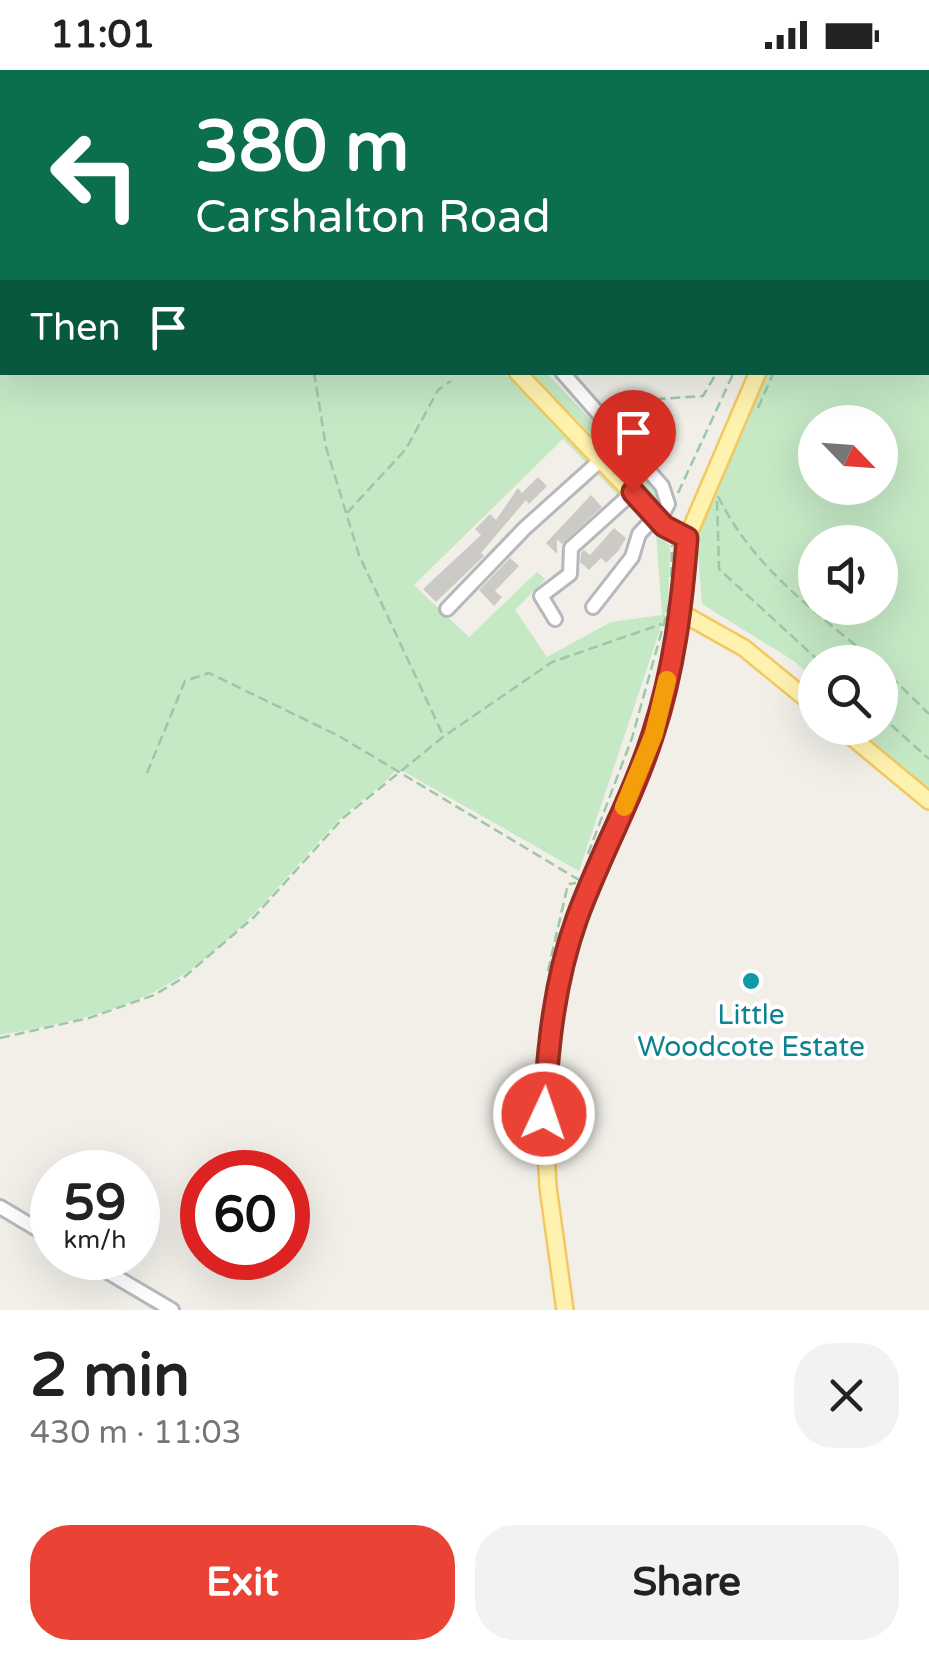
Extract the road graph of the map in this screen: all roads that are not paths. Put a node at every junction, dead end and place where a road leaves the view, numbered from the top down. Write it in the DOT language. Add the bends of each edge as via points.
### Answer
graph roads {
  1 [pos="519,375"];
  2 [pos="565,375"];
  3 [pos="757,375"];
  4 [pos="603,458"];
  5 [pos="633,492"];
  6 [pos="659,522"];
  7 [pos="687,538"];
  8 [pos="676,606"];
  9 [pos="593,607"];
  10 [pos="447,609"];
  11 [pos="555,618"];
  12 [pos="798,692"];
  13 [pos="861,745"];
  14 [pos="929,800"];
  15 [pos="0,1207"];
  16 [pos="30,1225"];
  17 [pos="121,1280"];
  18 [pos="172,1310"];
  19 [pos="565,1310"];
  1 -- 4 [label="main road"];
  2 -- 6 [label="street" via="662,486 668,504"];
  3 -- 7 [label="main road"];
  4 -- 5 [label="main road"];
  4 -- 10 [label="street"];
  5 -- 6 [label="main road"];
  5 -- 11 [label="street" via="571,548 570,574 540,596"];
  6 -- 7 [label="main road"];
  6 -- 9 [label="street" via="639,534 632,557"];
  7 -- 8 [label="main road"];
  8 -- 12 [label="main road"];
  8 -- 19 [label="main road" via="654,734 563,963 546,1070 548,1186"];
  13 -- 14 [label="main road"];
  15 -- 16 [label="street"];
  17 -- 18 [label="street"];
}
